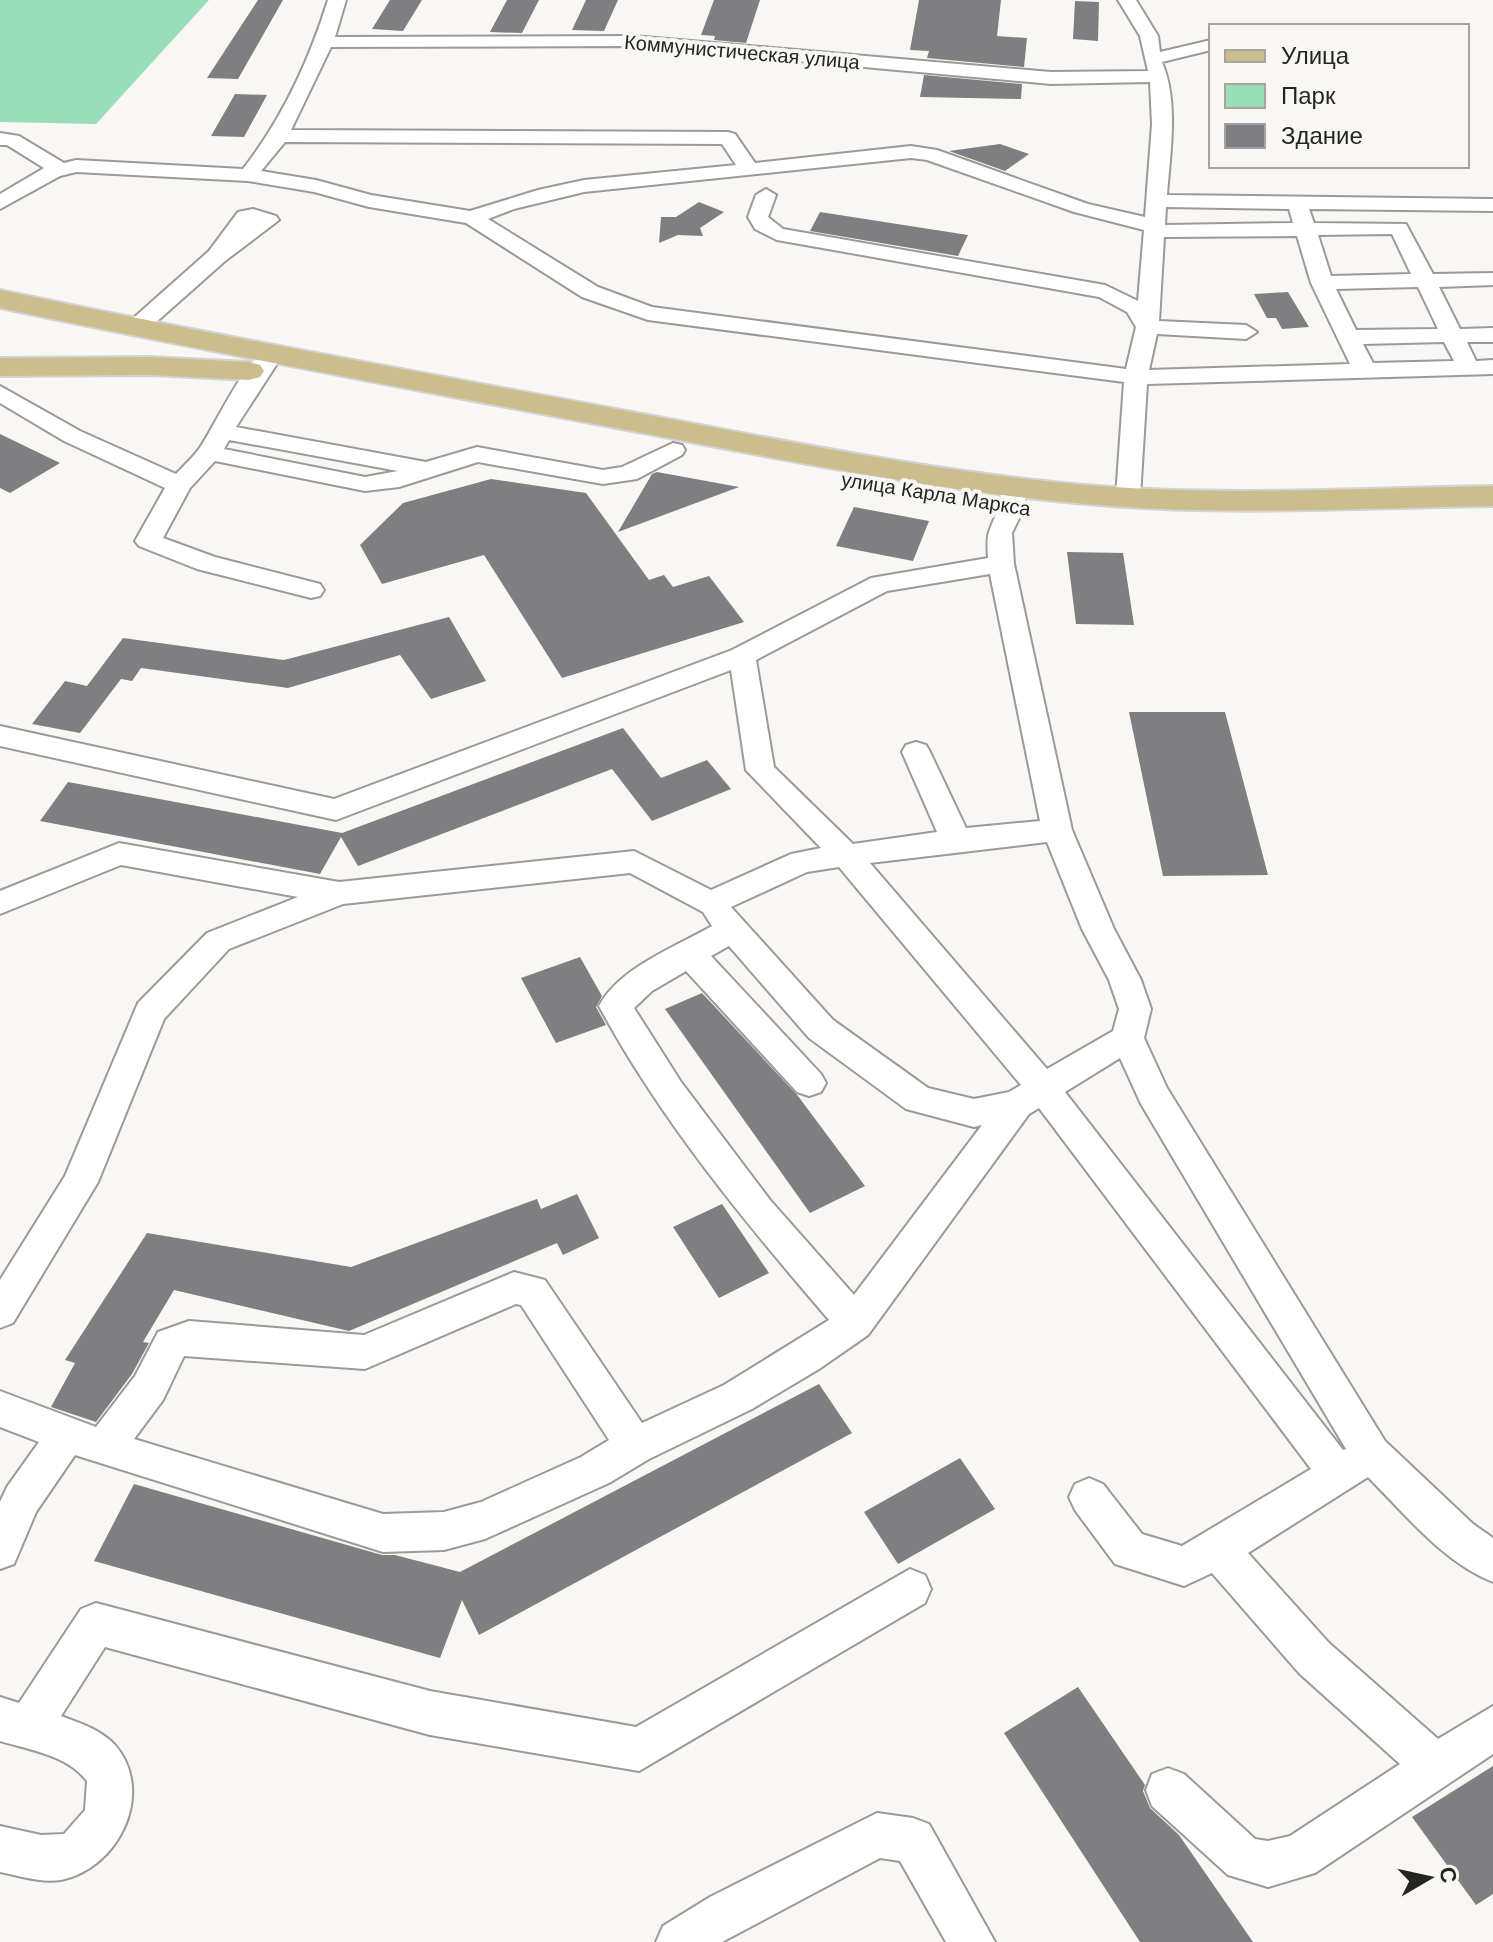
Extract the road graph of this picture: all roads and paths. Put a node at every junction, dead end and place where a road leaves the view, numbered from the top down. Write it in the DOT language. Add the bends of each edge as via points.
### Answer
graph roads {
  1 [pos="337,0"];
  2 [pos="1127,0"];
  3 [pos="324,42"];
  4 [pos="1209,46"];
  5 [pos="1156,67"];
  6 [pos="279,136"];
  7 [pos="0,139"];
  8 [pos="748,168"];
  9 [pos="60,169"];
  10 [pos="248,175"];
  11 [pos="766,195"];
  12 [pos="1157,201"];
  13 [pos="1297,202"];
  14 [pos="0,203"];
  15 [pos="1493,205"];
  16 [pos="472,218"];
  17 [pos="1154,229"];
  18 [pos="1305,229"];
  19 [pos="217,256"];
  20 [pos="1493,279"];
  21 [pos="1425,280"];
  22 [pos="1322,283"];
  23 [pos="0,299"];
  24 [pos="0,322"];
  25 [pos="137,327"];
  26 [pos="1147,327"];
  27 [pos="1246,332"];
  28 [pos="1452,335"];
  29 [pos="1493,335"];
  30 [pos="1349,337"];
  31 [pos="266,362"];
  32 [pos="0,367"];
  33 [pos="1468,367"];
  34 [pos="1493,367"];
  35 [pos="1364,369"];
  36 [pos="1136,377"];
  37 [pos="394,384"];
  38 [pos="0,393"];
  39 [pos="216,442"];
  40 [pos="673,450"];
  41 [pos="179,485"];
  42 [pos="1493,496"];
  43 [pos="1128,497"];
  44 [pos="1013,498"];
  45 [pos="1493,519"];
  46 [pos="1001,564"];
  47 [pos="311,590"];
  48 [pos="742,656"];
  49 [pos="0,736"];
  50 [pos="916,752"];
  51 [pos="1057,830"];
  52 [pos="956,840"];
  53 [pos="847,856"];
  54 [pos="339,893"];
  55 [pos="0,903"];
  56 [pos="710,903"];
  57 [pos="731,930"];
  58 [pos="690,954"];
  59 [pos="1127,1038"];
  60 [pos="809,1083"];
  61 [pos="1030,1096"];
  62 [pos="0,1312"];
  63 [pos="855,1323"];
  64 [pos="0,1409"];
  65 [pos="67,1435"];
  66 [pos="635,1446"];
  67 [pos="104,1448"];
  68 [pos="1354,1464"];
  69 [pos="1089,1497"];
  70 [pos="1218,1549"];
  71 [pos="0,1550"];
  72 [pos="1493,1562"];
  73 [pos="910,1589"];
  74 [pos="14,1723"];
  75 [pos="1493,1728"];
  76 [pos="1435,1766"];
  77 [pos="1168,1790"];
  78 [pos="0,1849"];
  79 [pos="679,1942"];
  80 [pos="972,1942"];
  1 -- 3 [label="street"];
  2 -- 5 [label="street" via="1149,36"];
  3 -- 5 [label="street, Коммунистическая улица" via="633,41 1051,78"];
  3 -- 6 [label="street"];
  4 -- 5 [label="street, Коммунистическая улица"];
  5 -- 12 [label="street" via="1162,124"];
  6 -- 8 [label="street" via="728,138"];
  6 -- 10 [label="street"];
  7 -- 9 [label="street" via="12,140"];
  8 -- 16 [label="street" via="507,202"];
  8 -- 17 [label="street" via="930,154"];
  9 -- 10 [label="street" via="91,165"];
  9 -- 14 [label="street"];
  10 -- 16 [label="street"];
  11 -- 26 [label="street" via="758,217 777,234 1105,292 1135,308"];
  12 -- 13 [label="street"];
  12 -- 17 [label="street"];
  13 -- 15 [label="street"];
  13 -- 18 [label="street"];
  16 -- 36 [label="street" via="590,292 648,313"];
  17 -- 18 [label="street"];
  17 -- 26 [label="street"];
  18 -- 21 [label="street" via="1399,228"];
  18 -- 22 [label="street"];
  19 -- 25 [label="street"];
  20 -- 21 [label="street"];
  21 -- 22 [label="street"];
  21 -- 28 [label="street"];
  22 -- 30 [label="street"];
  23 -- 25 [label="main road"];
  24 -- 31 [label="main road"];
  25 -- 31 [label="main road"];
  26 -- 27 [label="street"];
  26 -- 36 [label="street"];
  28 -- 29 [label="street"];
  28 -- 30 [label="street"];
  28 -- 33 [label="street"];
  30 -- 35 [label="street"];
  31 -- 32 [label="main road"];
  31 -- 37 [label="main road"];
  31 -- 39 [label="street"];
  33 -- 34 [label="street"];
  33 -- 35 [label="street"];
  35 -- 36 [label="street"];
  36 -- 43 [label="street"];
  37 -- 40 [label="main road, улица Карла Маркса"];
  37 -- 44 [label="main road, улица Карла Маркса" via="677,430"];
  38 -- 41 [label="street" via="72,436"];
  39 -- 40 [label="street" via="365,484 390,482 477,454 603,477 628,474"];
  39 -- 41 [label="street"];
  40 -- 44 [label="main road, улица Карла Маркса"];
  41 -- 47 [label="street" via="148,541 206,563"];
  42 -- 43 [label="main road, улица Карла Маркса"];
  43 -- 44 [label="main road, улица Карла Маркса"];
  44 -- 45 [label="main road, улица Карла Маркса" via="1142,519"];
  44 -- 46 [label="street" via="999,533"];
  46 -- 48 [label="street" via="880,584"];
  46 -- 51 [label="street"];
  48 -- 49 [label="street" via="336,810"];
  48 -- 53 [label="street" via="760,770"];
  50 -- 52 [label="street"];
  51 -- 52 [label="street"];
  51 -- 59 [label="street" via="1135,1009"];
  52 -- 53 [label="street"];
  53 -- 56 [label="street" via="802,862"];
  53 -- 61 [label="street"];
  54 -- 55 [label="street" via="119,854"];
  54 -- 56 [label="street" via="634,862"];
  54 -- 62 [label="street" via="218,941 150,1012 80,1182"];
  56 -- 57 [label="street"];
  57 -- 58 [label="street"];
  57 -- 61 [label="street" via="821,1029 918,1099 974,1113"];
  58 -- 60 [label="street"];
  58 -- 63 [label="street" via="641,982 615,1006 669,1092 757,1211"];
  59 -- 61 [label="street"];
  59 -- 68 [label="street"];
  61 -- 63 [label="street"];
  61 -- 68 [label="street"];
  63 -- 66 [label="street" via="738,1397"];
  64 -- 65 [label="street"];
  65 -- 67 [label="street"];
  65 -- 71 [label="street" via="21,1500"];
  66 -- 67 [label="street" via="485,1520 444,1531 383,1533"];
  66 -- 67 [label="street" via="532,1291 514,1288 365,1352 189,1338 171,1344 149,1388"];
  68 -- 70 [label="street"];
  68 -- 72 [label="street"];
  69 -- 70 [label="street" via="1129,1550 1184,1566"];
  70 -- 76 [label="street" via="1314,1658"];
  73 -- 74 [label="street" via="639,1749 430,1713 96,1624"];
  74 -- 78 [label="street" via="87,1751 104,1767 109,1808 85,1847 68,1856 41,1859"];
  75 -- 76 [label="street"];
  76 -- 77 [label="street" via="1299,1857 1268,1864 1244,1859"];
  79 -- 80 [label="street" via="877,1835 913,1840"];
}
